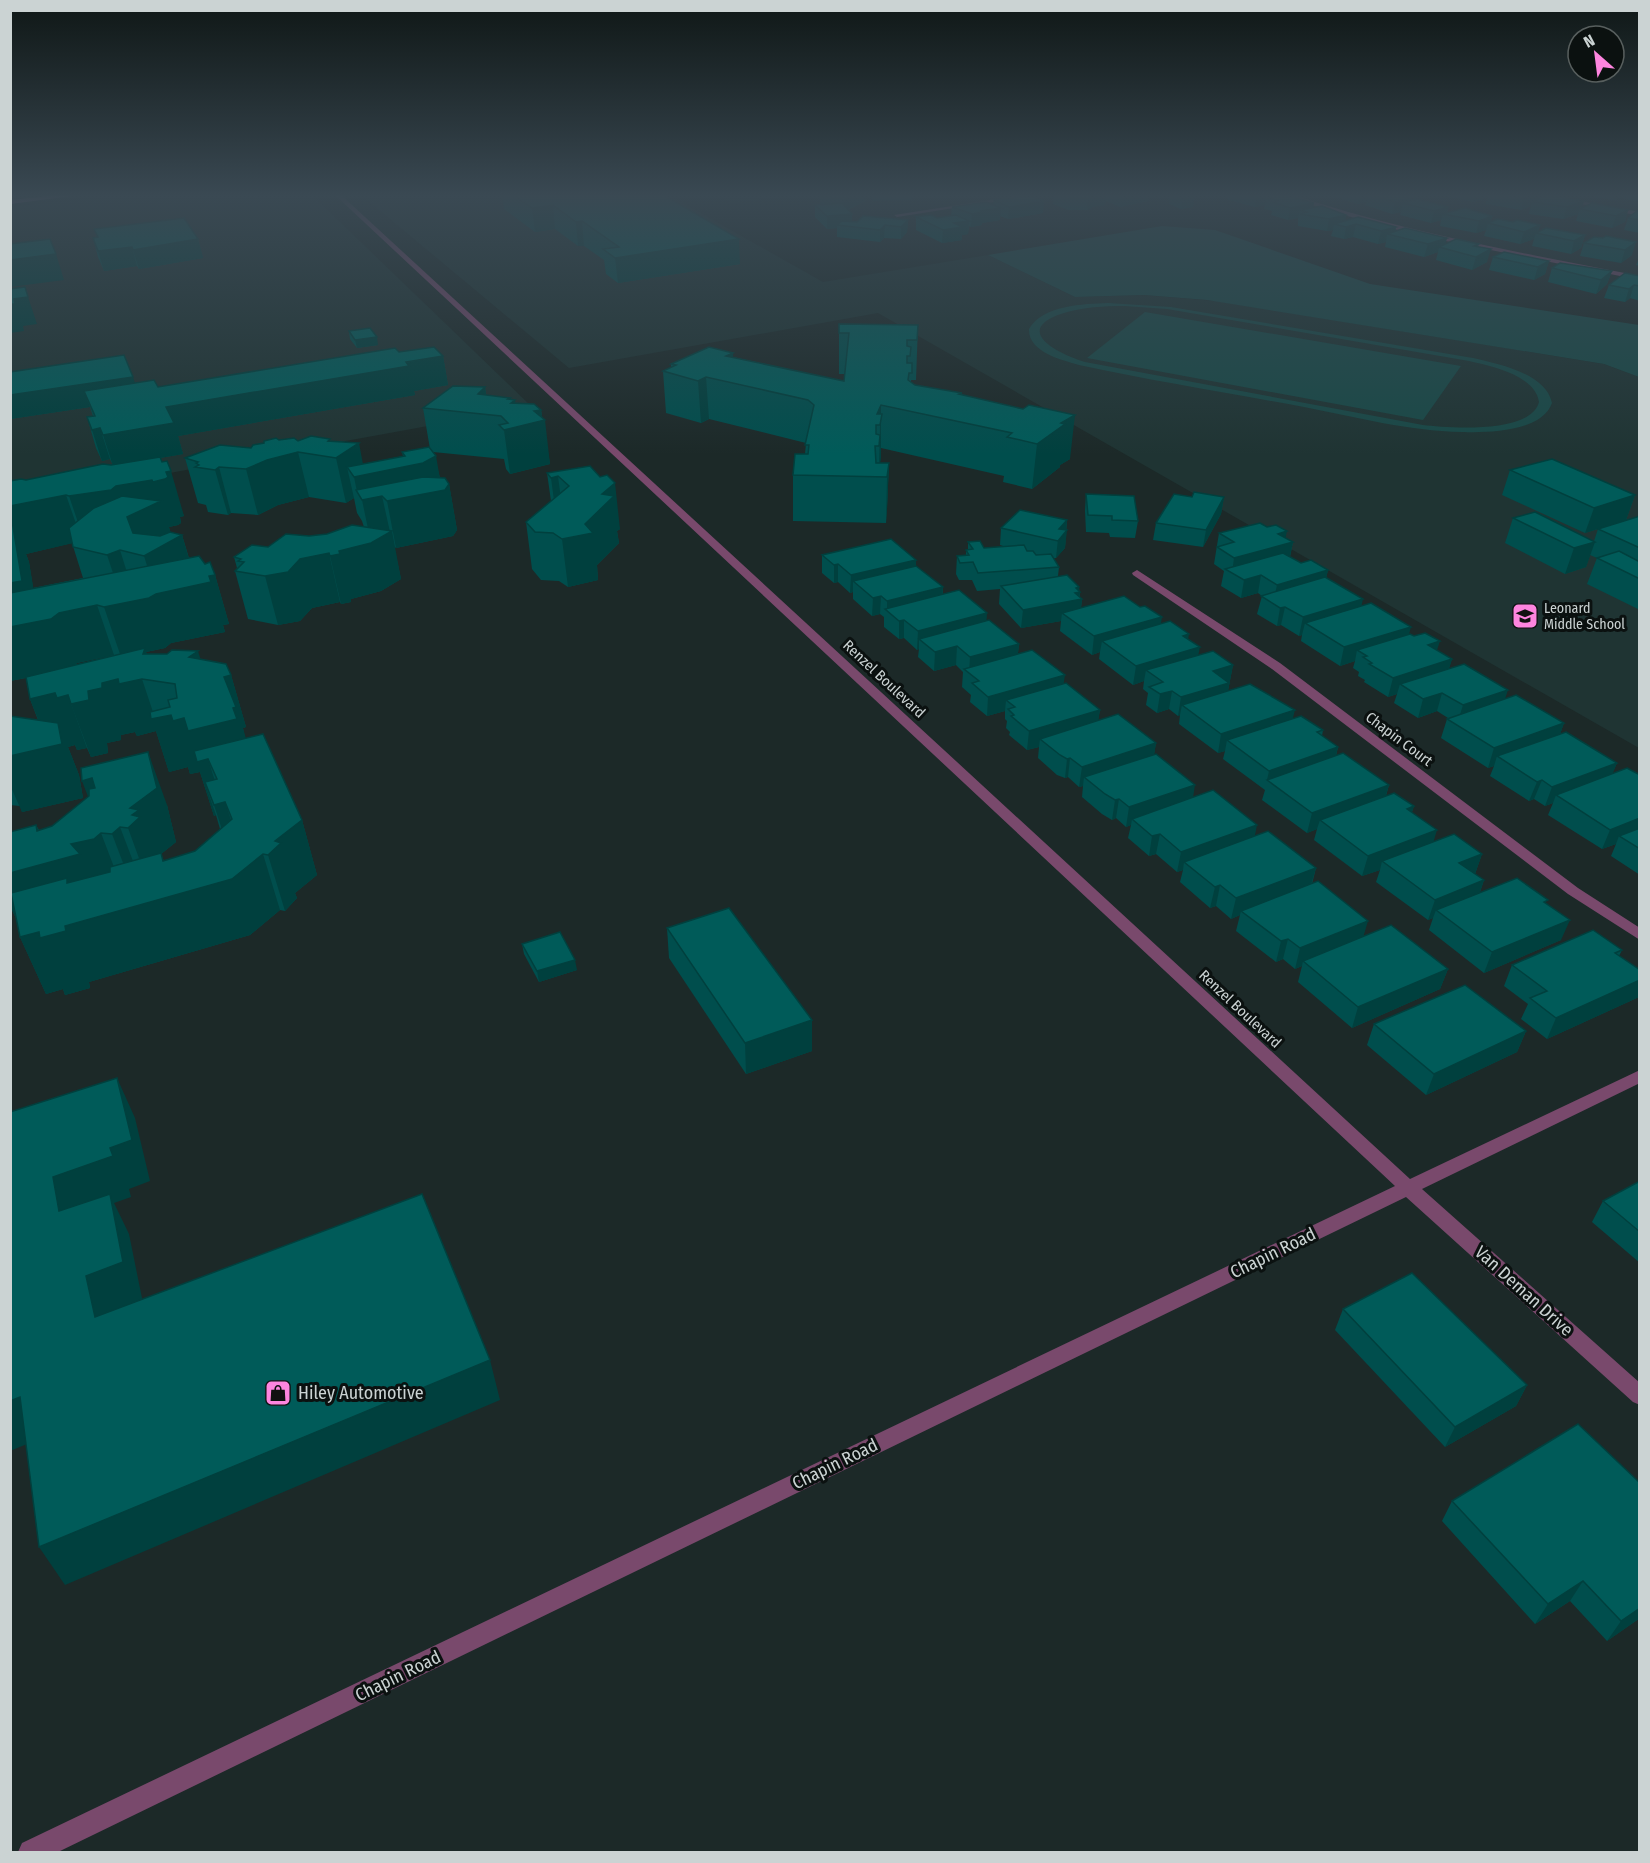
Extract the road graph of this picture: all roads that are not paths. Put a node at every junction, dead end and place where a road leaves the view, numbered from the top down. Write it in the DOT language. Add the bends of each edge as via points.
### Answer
graph roads {
  1 [pos="431,281"];
  2 [pos="1137,573"];
  3 [pos="1640,935"];
  4 [pos="1640,1076"];
  5 [pos="1408,1188"];
  6 [pos="1640,1396"];
  7 [pos="31,1852"];
  1 -- 5 [label="street, Renzel Boulevard"];
  2 -- 3 [label="street, Chapin Court" via="1276,666 1573,891"];
  4 -- 5 [label="street, Chapin Road"];
  5 -- 6 [label="street, Van Deman Drive"];
  5 -- 7 [label="street, Chapin Road"];
}
